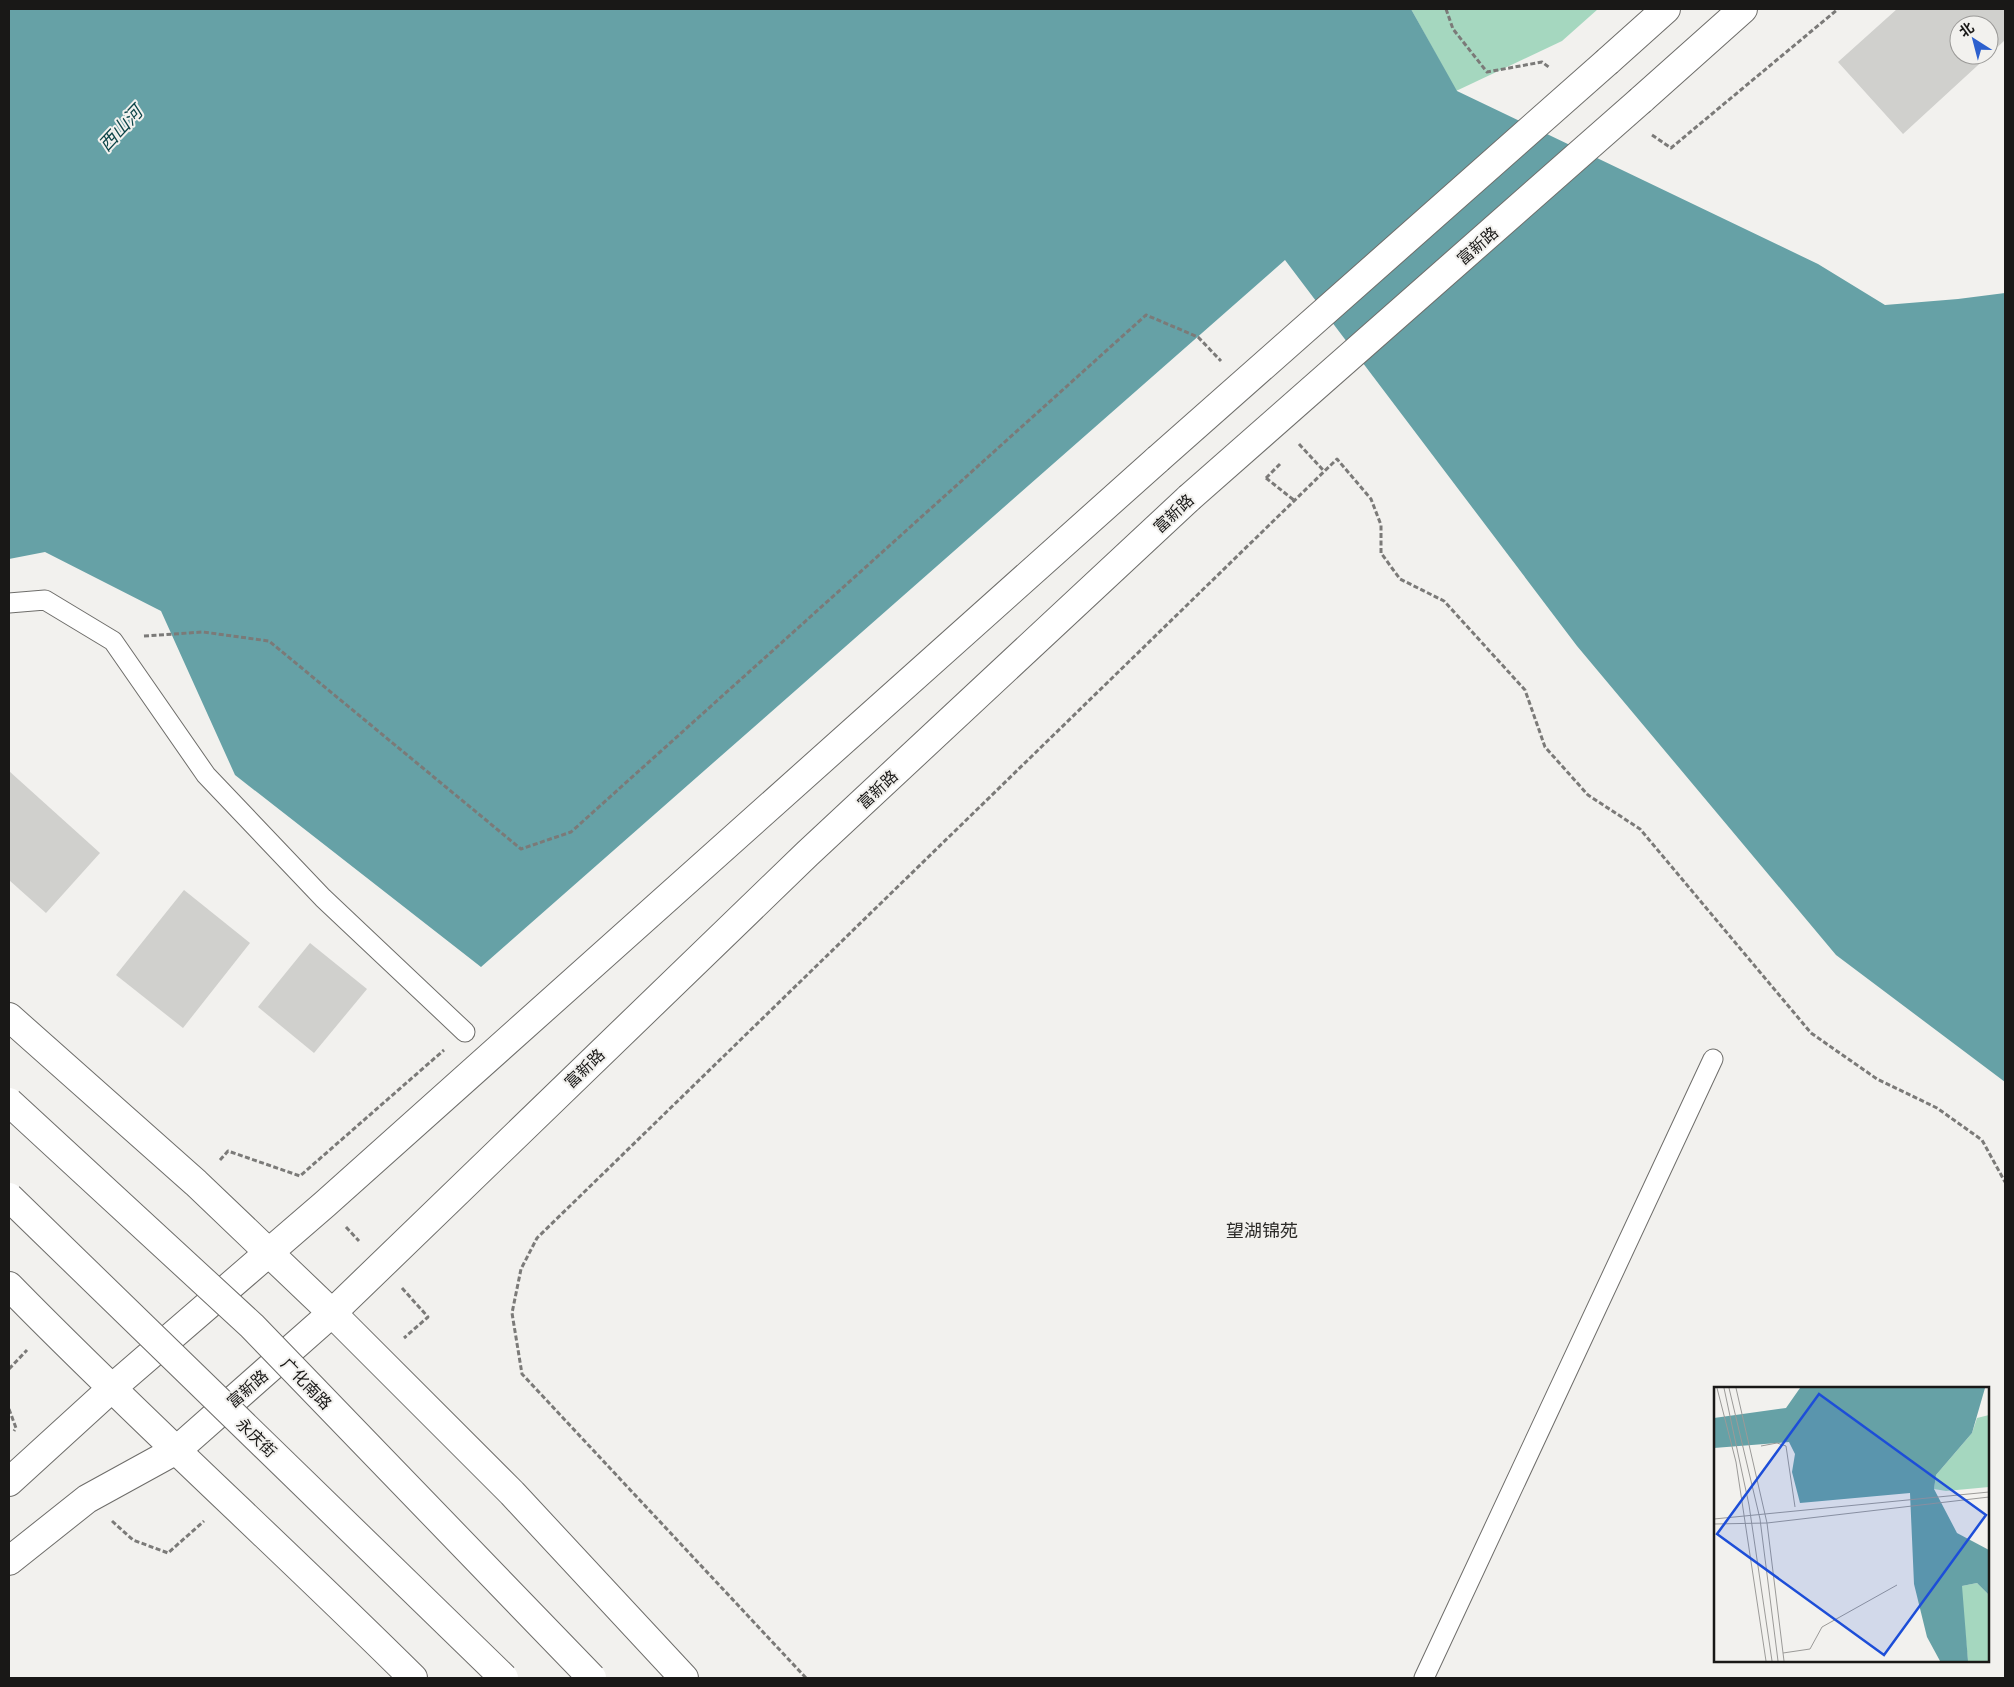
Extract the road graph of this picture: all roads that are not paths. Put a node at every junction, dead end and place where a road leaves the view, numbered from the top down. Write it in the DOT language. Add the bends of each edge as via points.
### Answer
graph roads {
  1 [pos="1666,9"];
  2 [pos="1742,9"];
  3 [pos="9,603"];
  4 [pos="9,1017"];
  5 [pos="465,1032"];
  6 [pos="1713,1059"];
  7 [pos="9,1102"];
  8 [pos="9,1197"];
  9 [pos="266,1252"];
  10 [pos="9,1286"];
  11 [pos="332,1313"];
  12 [pos="112,1388"];
  13 [pos="178,1449"];
  14 [pos="9,1482"];
  15 [pos="9,1561"];
  16 [pos="413,1678"];
  17 [pos="504,1678"];
  18 [pos="592,1678"];
  19 [pos="684,1678"];
  20 [pos="1424,1678"];
  1 -- 9 [label="street, bridge" via="332,1197"];
  2 -- 11 [label="street, 富新路, bridge" via="1189,498 807,854"];
  3 -- 5 [label="lane" via="45,600 112,641 206,775 323,898"];
  4 -- 9 [label="street" via="196,1183"];
  6 -- 20 [label="lane"];
  7 -- 18 [label="street, 广化南路, bridge" via="252,1326"];
  8 -- 17 [label="street, 永庆街, bridge"];
  9 -- 11 [label="street"];
  9 -- 12 [label="street"];
  10 -- 12 [label="street"];
  11 -- 13 [label="street, 富新路"];
  11 -- 19 [label="street" via="512,1493"];
  12 -- 13 [label="street"];
  12 -- 14 [label="street"];
  13 -- 15 [label="street, 富新路" via="87,1499"];
  13 -- 16 [label="street"];
}
